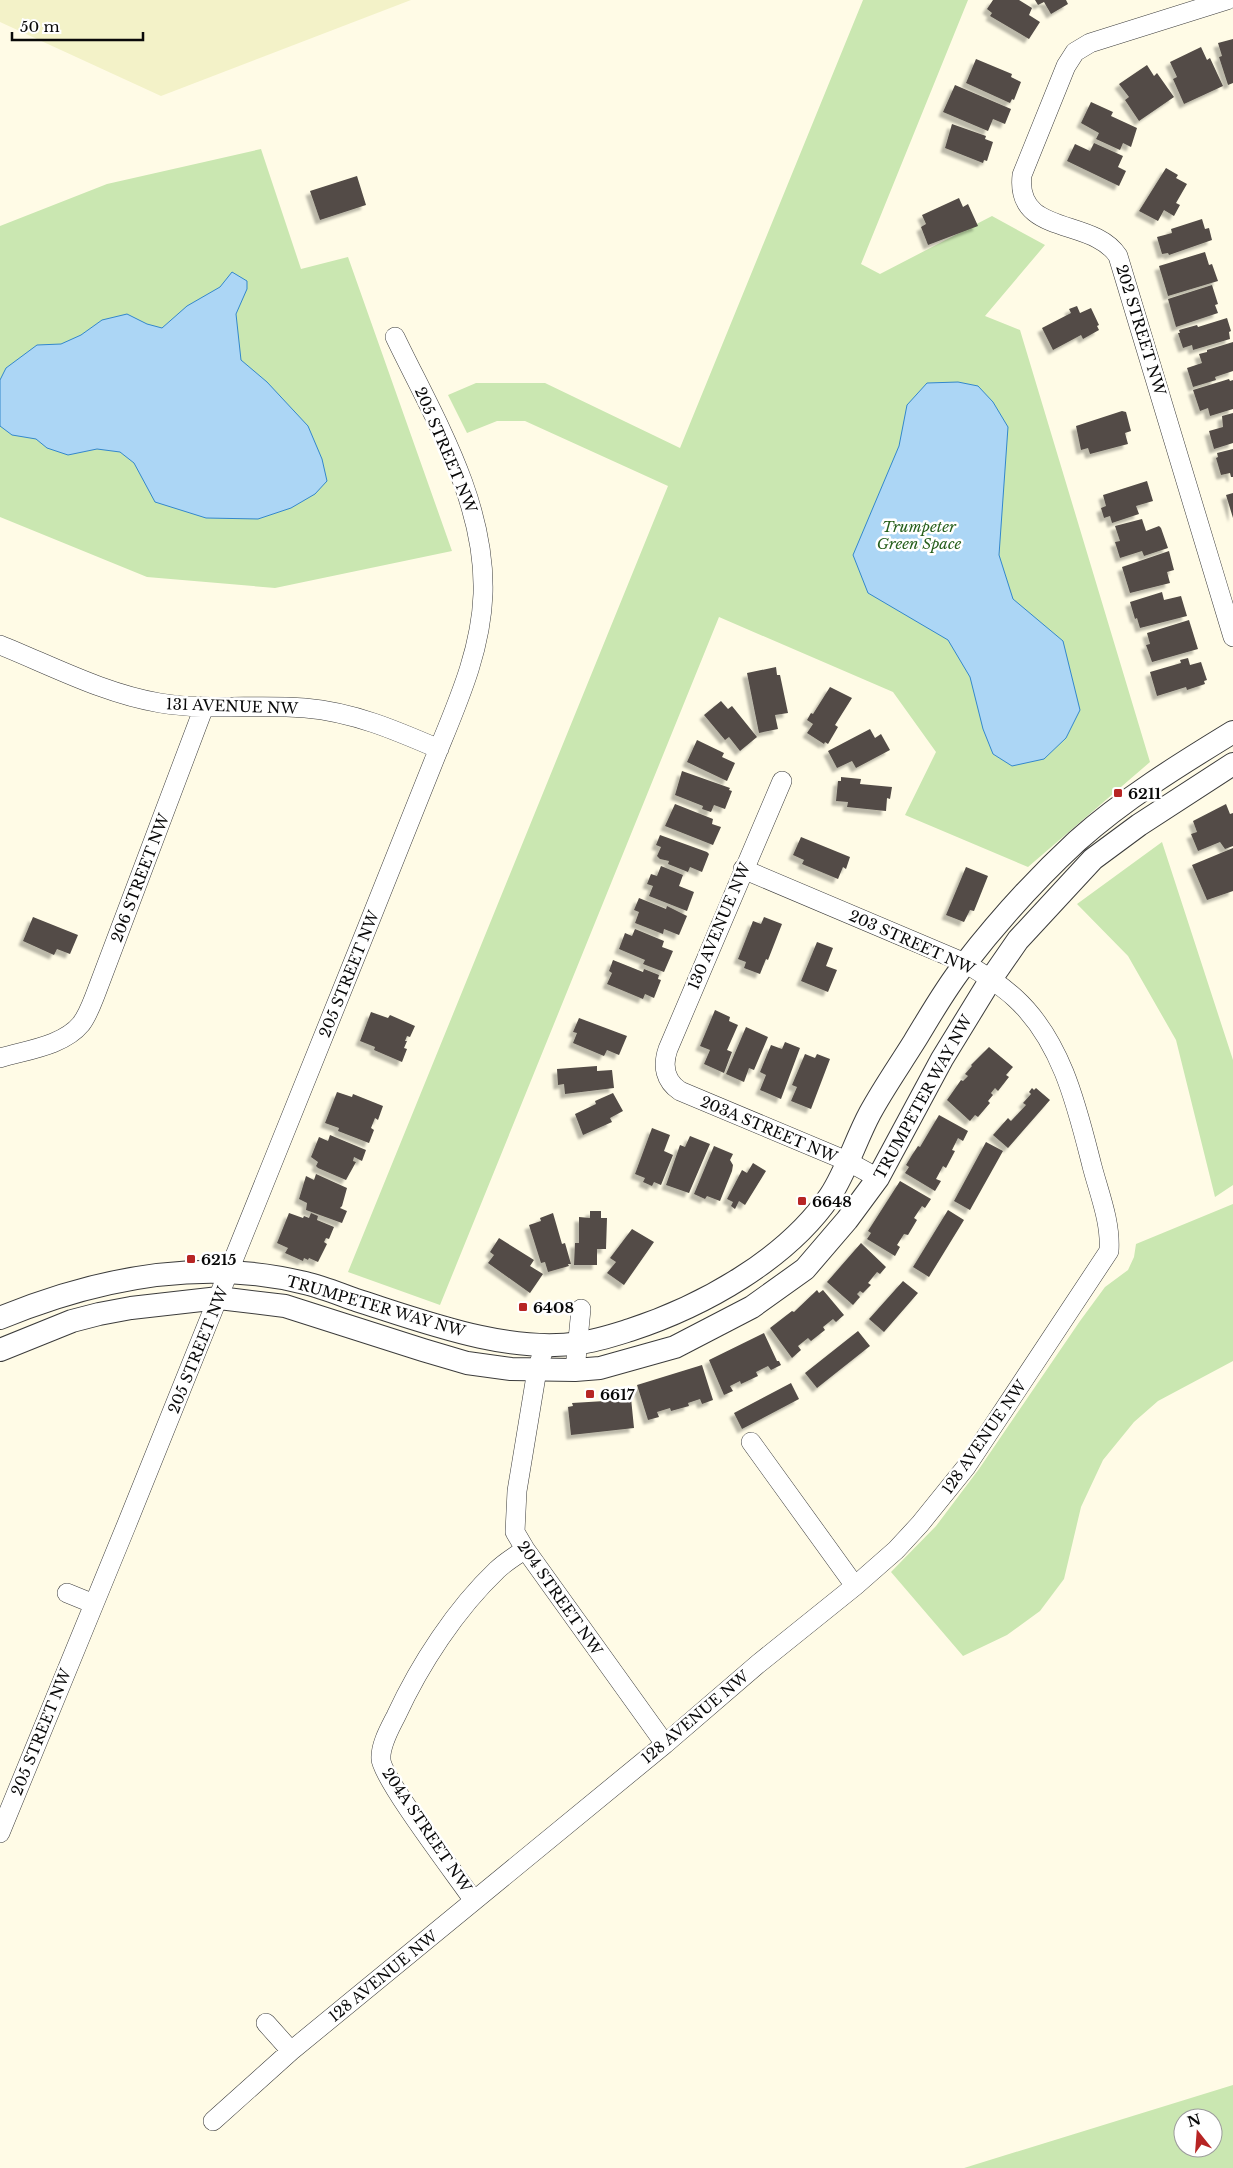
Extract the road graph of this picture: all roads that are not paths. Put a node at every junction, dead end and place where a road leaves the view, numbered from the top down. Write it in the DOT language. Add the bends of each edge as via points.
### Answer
graph roads {
  1 [pos="1227,0"];
  2 [pos="395,337"];
  3 [pos="1233,637"];
  4 [pos="0,645"];
  5 [pos="204,707"];
  6 [pos="1233,732"];
  7 [pos="439,749"];
  8 [pos="1233,764"];
  9 [pos="782,781"];
  10 [pos="743,869"];
  11 [pos="965,963"];
  12 [pos="991,979"];
  13 [pos="0,1058"];
  14 [pos="666,1074"];
  15 [pos="847,1161"];
  16 [pos="878,1178"];
  17 [pos="1109,1251"];
  18 [pos="231,1271"];
  19 [pos="219,1298"];
  20 [pos="581,1309"];
  21 [pos="0,1318"];
  22 [pos="579,1343"];
  23 [pos="545,1345"];
  24 [pos="0,1350"];
  25 [pos="537,1370"];
  26 [pos="575,1370"];
  27 [pos="751,1442"];
  28 [pos="524,1549"];
  29 [pos="855,1586"];
  30 [pos="67,1594"];
  31 [pos="94,1604"];
  32 [pos="664,1744"];
  33 [pos="0,1833"];
  34 [pos="474,1901"];
  35 [pos="266,2023"];
  36 [pos="291,2051"];
  37 [pos="213,2121"];
  1 -- 3 [label="street, 202 STREET NW" via="1090,43 1076,52 1066,66 1022,175 1022,194 1024,203 1034,213 1108,243 1118,256"];
  2 -- 7 [label="street, 205 STREET NW" via="465,489 475,518 483,571 476,649"];
  4 -- 5 [label="street, 131 AVENUE NW" via="117,693 161,703"];
  5 -- 7 [label="street, 131 AVENUE NW" via="282,707 327,711 370,721"];
  5 -- 13 [label="street, 206 STREET NW" via="82,1023 62,1039"];
  6 -- 11 [label="street, TRUMPETER WAY NW" via="1169,772 1077,841 1028,888"];
  7 -- 18 [label="street, 205 STREET NW"];
  8 -- 12 [label="street, TRUMPETER WAY NW" via="1093,859 1018,940"];
  9 -- 10 [label="street, 130 AVENUE NW"];
  10 -- 11 [label="street, 203 STREET NW"];
  10 -- 14 [label="street, 130 AVENUE NW" via="668,1049"];
  11 -- 12 [label="street, 203 STREET NW"];
  11 -- 15 [label="street, TRUMPETER WAY NW" via="871,1110"];
  12 -- 16 [label="street, TRUMPETER WAY NW" via="942,1059"];
  12 -- 17 [label="street, 203 STREET NW" via="1033,1016 1065,1073 1108,1227"];
  14 -- 15 [label="street, 203A STREET NW" via="680,1091"];
  15 -- 16 [label="street, 203A STREET NW"];
  15 -- 22 [label="street, TRUMPETER WAY NW" via="831,1195 796,1235 733,1284 682,1310 629,1330"];
  16 -- 26 [label="street, TRUMPETER WAY NW" via="804,1269 752,1307 675,1347 600,1368"];
  17 -- 29 [label="street, 128 AVENUE NW" via="966,1467 908,1537"];
  18 -- 19 [label="street, 205 STREET NW"];
  18 -- 21 [label="street, TRUMPETER WAY NW" via="168,1272 124,1278 53,1297"];
  18 -- 23 [label="street, TRUMPETER WAY NW" via="307,1283 444,1328 495,1340"];
  19 -- 24 [label="street, TRUMPETER WAY NW" via="99,1314"];
  19 -- 25 [label="street, TRUMPETER WAY NW" via="285,1306 467,1363"];
  19 -- 31 [label="street, 205 STREET NW"];
  20 -- 22 [label="street"];
  22 -- 23 [label="street, TRUMPETER WAY NW"];
  22 -- 26 [label="street"];
  23 -- 25 [label="street, 204 STREET NW"];
  25 -- 26 [label="street, TRUMPETER WAY NW"];
  25 -- 28 [label="street, 204 STREET NW" via="515,1515 515,1532"];
  27 -- 29 [label="street"];
  28 -- 32 [label="street, 204 STREET NW"];
  28 -- 34 [label="street, 204A STREET NW" via="498,1570 441,1636 398,1710 381,1759 393,1786"];
  29 -- 32 [label="street, 128 AVENUE NW"];
  30 -- 31 [label="street"];
  31 -- 33 [label="street, 205 STREET NW"];
  32 -- 34 [label="street, 128 AVENUE NW"];
  34 -- 36 [label="street, 128 AVENUE NW"];
  35 -- 36 [label="street"];
  36 -- 37 [label="street, 128 AVENUE NW"];
}
